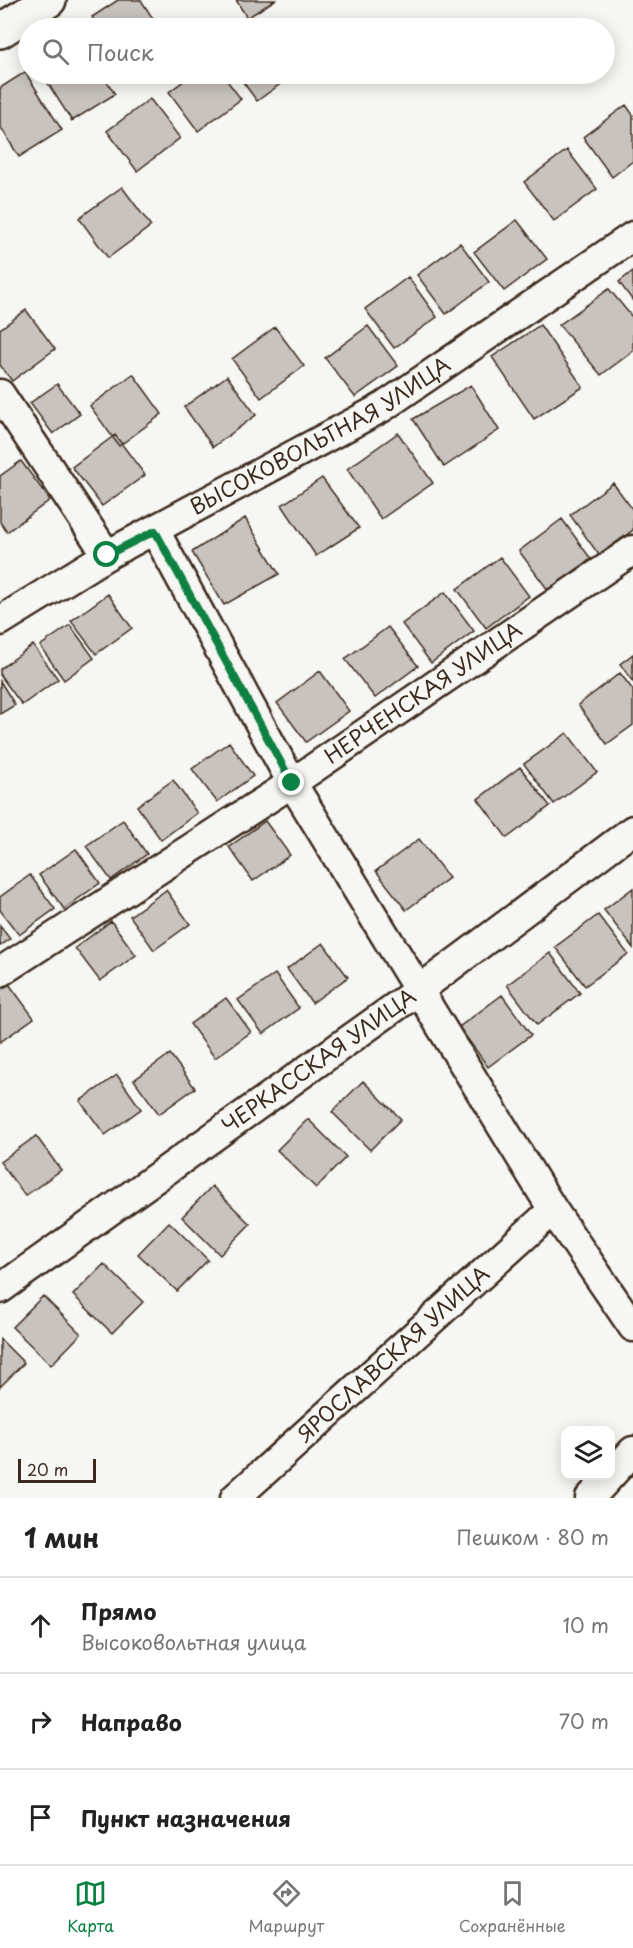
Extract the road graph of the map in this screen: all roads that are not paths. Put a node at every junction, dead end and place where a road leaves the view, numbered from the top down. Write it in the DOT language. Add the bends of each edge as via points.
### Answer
graph roads {
  1 [pos="49,0"];
  2 [pos="21,18"];
  3 [pos="18,20"];
  4 [pos="0,31"];
  5 [pos="633,236"];
  6 [pos="0,394"];
  7 [pos="155,531"];
  8 [pos="633,550"];
  9 [pos="107,555"];
  10 [pos="0,621"];
  11 [pos="292,783"];
  12 [pos="633,830"];
  13 [pos="0,972"];
  14 [pos="419,990"];
  15 [pos="553,1210"];
  16 [pos="0,1289"];
  17 [pos="633,1327"];
  18 [pos="633,1451"];
  19 [pos="235,1498"];
  20 [pos="590,1498"];
  1 -- 2 [label="street"];
  3 -- 4 [label="street"];
  5 -- 7 [label="street, ВЫСОКОВОЛЬТНАЯ УЛИЦА" via="383,407"];
  6 -- 9 [label="street"];
  7 -- 9 [label="street, ВЫСОКОВОЛЬТНАЯ УЛИЦА"];
  7 -- 11 [label="street"];
  8 -- 11 [label="street, НЕРЧЕНСКАЯ УЛИЦА"];
  9 -- 10 [label="street, ВЫСОКОВОЛЬТНАЯ УЛИЦА"];
  11 -- 13 [label="street, НЕРЧЕНСКАЯ УЛИЦА"];
  11 -- 14 [label="street"];
  12 -- 14 [label="street, ЧЕРКАССКАЯ УЛИЦА"];
  14 -- 15 [label="street"];
  14 -- 16 [label="street, ЧЕРКАССКАЯ УЛИЦА"];
  15 -- 17 [label="street"];
  15 -- 19 [label="street, ЯРОСЛАВСКАЯ УЛИЦА"];
  18 -- 20 [label="street"];
}
